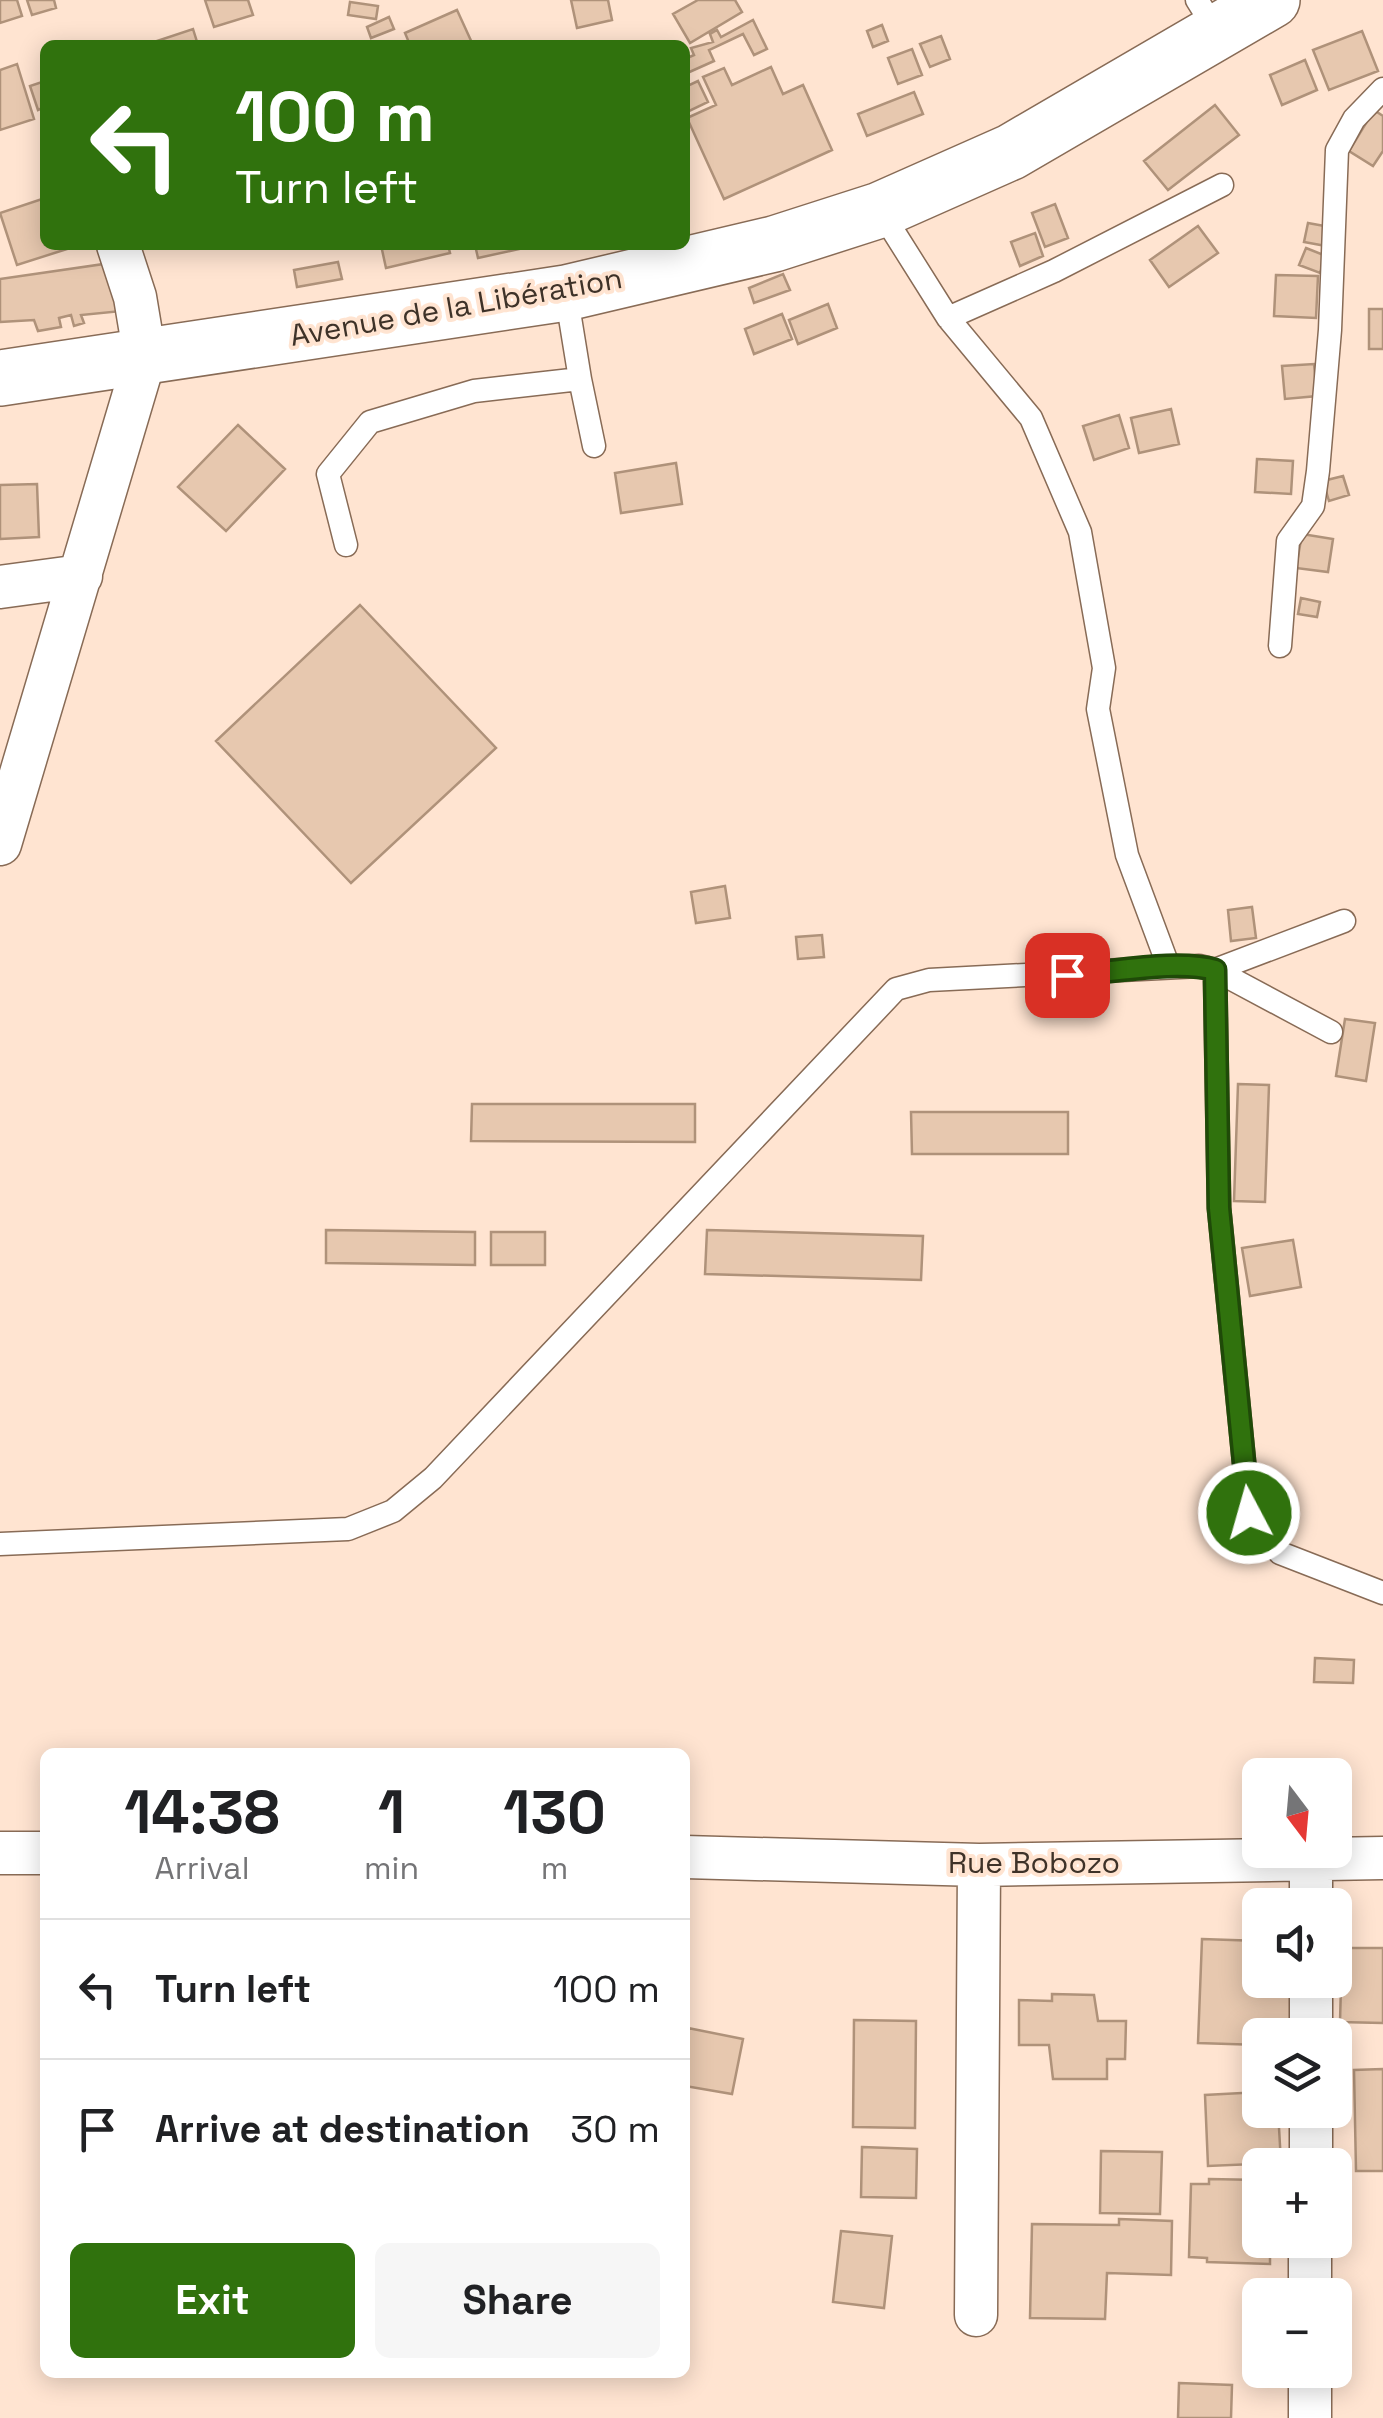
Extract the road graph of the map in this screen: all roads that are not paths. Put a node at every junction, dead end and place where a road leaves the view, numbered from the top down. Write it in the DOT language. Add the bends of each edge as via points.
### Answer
graph roads {
  1 [pos="1272,0"];
  2 [pos="1208,17"];
  3 [pos="1383,90"];
  4 [pos="1222,185"];
  5 [pos="880,210"];
  6 [pos="120,250"];
  7 [pos="566,293"];
  8 [pos="948,318"];
  9 [pos="145,357"];
  10 [pos="0,378"];
  11 [pos="580,380"];
  12 [pos="594,446"];
  13 [pos="346,544"];
  14 [pos="81,576"];
  15 [pos="0,587"];
  16 [pos="1280,646"];
  17 [pos="0,844"];
  18 [pos="1344,921"];
  19 [pos="1168,966"];
  20 [pos="1215,970"];
  21 [pos="1332,1032"];
  22 [pos="0,1544"];
  23 [pos="1383,1593"];
  24 [pos="40,1852"];
  25 [pos="0,1853"];
  26 [pos="690,1857"];
  27 [pos="1383,1858"];
  28 [pos="1352,1859"];
  29 [pos="1242,1861"];
  30 [pos="979,1865"];
  31 [pos="976,2315"];
  32 [pos="1310,2388"];
  33 [pos="1310,2418"];
  1 -- 2 [label="highway, Avenue de la Libération"];
  2 -- 5 [label="highway, Avenue de la Libération" via="1011,152"];
  3 -- 16 [label="lane" via="1336,150 1318,471 1313,506 1288,541"];
  4 -- 8 [label="lane"];
  5 -- 7 [label="highway, Avenue de la Libération" via="774,244"];
  5 -- 8 [label="lane"];
  6 -- 9 [label="street"];
  7 -- 9 [label="highway, Avenue de la Libération"];
  7 -- 11 [label="lane"];
  8 -- 19 [label="lane" via="1032,418 1080,532 1104,668 1098,709 1126,855"];
  9 -- 10 [label="highway, Avenue de la Libération"];
  9 -- 14 [label="street"];
  11 -- 12 [label="lane"];
  11 -- 13 [label="lane" via="474,392 370,422 328,474"];
  14 -- 15 [label="street"];
  14 -- 17 [label="street"];
  18 -- 20 [label="lane"];
  19 -- 20 [label="lane"];
  19 -- 22 [label="lane" via="930,980 896,989 447,1463 393,1511 348,1529"];
  20 -- 21 [label="lane"];
  20 -- 23 [label="lane" via="1219,1208 1249,1513 1280,1553"];
  24 -- 25 [label="street"];
  26 -- 30 [label="street, Rue Bobozo"];
  27 -- 28 [label="street, Rue Bobozo"];
  29 -- 30 [label="street, Rue Bobozo"];
  30 -- 31 [label="street"];
  32 -- 33 [label="street"];
}
